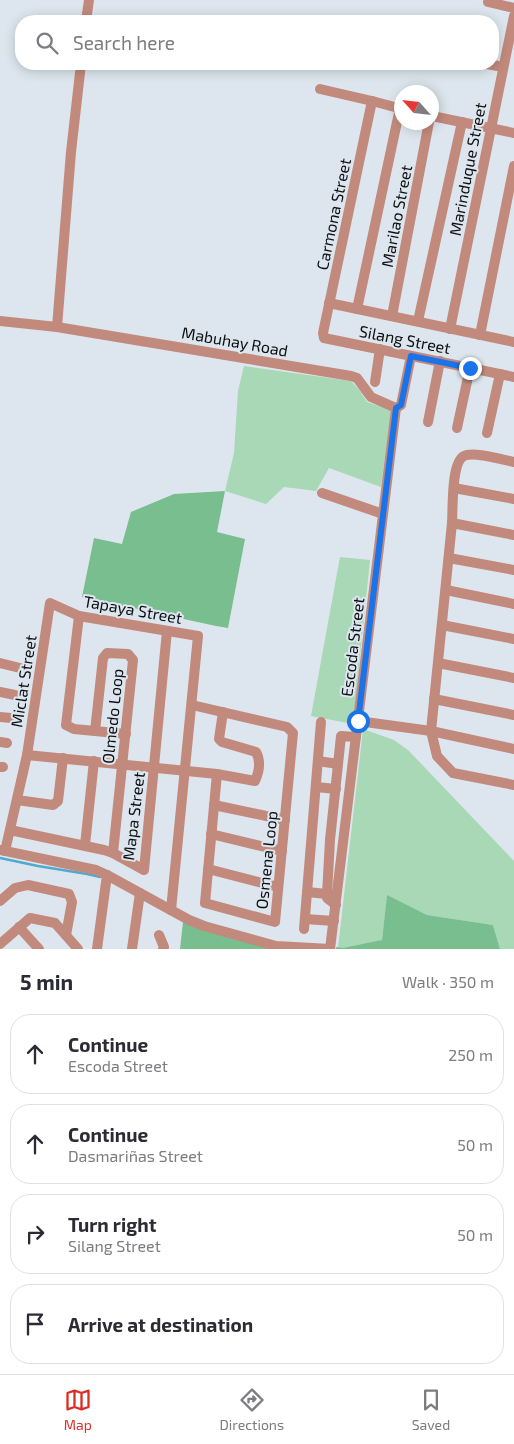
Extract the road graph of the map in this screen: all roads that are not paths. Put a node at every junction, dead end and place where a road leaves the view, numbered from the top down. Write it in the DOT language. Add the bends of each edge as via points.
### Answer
graph roads {
  1 [pos="89,0"];
  2 [pos="488,2"];
  3 [pos="514,8"];
  4 [pos="87,15"];
  5 [pos="514,16"];
  6 [pos="499,67"];
  7 [pos="504,68"];
  8 [pos="81,70"];
  9 [pos="320,89"];
  10 [pos="372,101"];
  11 [pos="394,107"];
  12 [pos="439,117"];
  13 [pos="462,122"];
  14 [pos="491,129"];
  15 [pos="396,130"];
  16 [pos="427,130"];
  17 [pos="514,133"];
  18 [pos="514,166"];
  19 [pos="329,303"];
  20 [pos="357,309"];
  21 [pos="392,316"];
  22 [pos="0,321"];
  23 [pos="418,322"];
  24 [pos="57,327"];
  25 [pos="450,329"];
  26 [pos="323,333"];
  27 [pos="480,335"];
  28 [pos="514,342"];
  29 [pos="380,349"];
  30 [pos="411,356"];
  31 [pos="440,361"];
  32 [pos="470,368"];
  33 [pos="500,374"];
  34 [pos="514,377"];
  35 [pos="375,382"];
  36 [pos="396,408"];
  37 [pos="428,422"];
  38 [pos="457,428"];
  39 [pos="487,433"];
  40 [pos="514,462"];
  41 [pos="454,488"];
  42 [pos="322,493"];
  43 [pos="514,499"];
  44 [pos="383,514"];
  45 [pos="452,523"];
  46 [pos="514,535"];
  47 [pos="449,558"];
  48 [pos="514,570"];
  49 [pos="446,590"];
  50 [pos="50,603"];
  51 [pos="514,604"];
  52 [pos="79,616"];
  53 [pos="442,625"];
  54 [pos="167,631"];
  55 [pos="514,639"];
  56 [pos="0,663"];
  57 [pos="438,663"];
  58 [pos="20,668"];
  59 [pos="514,678"];
  60 [pos="0,692"];
  61 [pos="15,694"];
  62 [pos="434,699"];
  63 [pos="192,705"];
  64 [pos="223,712"];
  65 [pos="514,715"];
  66 [pos="0,717"];
  67 [pos="11,718"];
  68 [pos="358,721"];
  69 [pos="321,722"];
  70 [pos="95,731"];
  71 [pos="431,731"];
  72 [pos="126,734"];
  73 [pos="356,737"];
  74 [pos="514,749"];
  75 [pos="26,754"];
  76 [pos="63,758"];
  77 [pos="94,761"];
  78 [pos="318,761"];
  79 [pos="123,764"];
  80 [pos="338,764"];
  81 [pos="154,767"];
  82 [pos="186,771"];
  83 [pos="217,774"];
  84 [pos="514,784"];
  85 [pos="316,787"];
  86 [pos="336,789"];
  87 [pos="17,800"];
  88 [pos="214,805"];
  89 [pos="314,813"];
  90 [pos="333,815"];
  91 [pos="285,820"];
  92 [pos="10,830"];
  93 [pos="211,834"];
  94 [pos="312,839"];
  95 [pos="330,840"];
  96 [pos="85,845"];
  97 [pos="3,851"];
  98 [pos="282,851"];
  99 [pos="114,853"];
  100 [pos="309,865"];
  101 [pos="328,867"];
  102 [pos="208,869"];
  103 [pos="107,875"];
  104 [pos="278,887"];
  105 [pos="307,892"];
  106 [pos="140,894"];
  107 [pos="327,894"];
  108 [pos="0,901"];
  109 [pos="336,904"];
  110 [pos="172,910"];
  111 [pos="334,921"];
  112 [pos="19,927"];
  113 [pos="66,934"];
  114 [pos="159,935"];
  115 [pos="0,944"];
  116 [pos="38,949"];
  117 [pos="78,949"];
  118 [pos="97,949"];
  119 [pos="132,949"];
  120 [pos="163,949"];
  121 [pos="330,949"];
  1 -- 4 [label="street"];
  2 -- 3 [label="street"];
  5 -- 7 [label="street, Marinduque Street"];
  6 -- 7 [label="street"];
  7 -- 14 [label="street, Marinduque Street"];
  8 -- 24 [label="street" via="71,152"];
  9 -- 10 [label="street"];
  10 -- 11 [label="street"];
  10 -- 19 [label="street, Carmona Street"];
  12 -- 13 [label="street"];
  13 -- 14 [label="street"];
  13 -- 23 [label="street"];
  14 -- 17 [label="street"];
  14 -- 25 [label="street, Marinduque Street"];
  15 -- 20 [label="street"];
  16 -- 21 [label="street, Marilao Street"];
  18 -- 27 [label="street"];
  19 -- 20 [label="street"];
  19 -- 26 [label="street, Carmona Street"];
  20 -- 21 [label="street"];
  21 -- 23 [label="street"];
  22 -- 24 [label="street"];
  23 -- 25 [label="street"];
  24 -- 36 [label="street, Mabuhay Road" via="350,376 357,378 371,397"];
  25 -- 27 [label="street"];
  26 -- 29 [label="street, Silang Street" via="324,338"];
  27 -- 28 [label="street"];
  29 -- 30 [label="street, Silang Street"];
  29 -- 35 [label="street"];
  30 -- 31 [label="street, Silang Street"];
  30 -- 36 [label="street, Escoda Street" via="401,405"];
  31 -- 32 [label="street, Silang Street"];
  31 -- 37 [label="street"];
  32 -- 33 [label="street, Silang Street"];
  32 -- 38 [label="street"];
  33 -- 34 [label="street, Silang Street"];
  33 -- 39 [label="street"];
  36 -- 44 [label="street, Escoda Street"];
  40 -- 41 [label="street" via="466,455 458,463"];
  41 -- 43 [label="street"];
  41 -- 45 [label="street"];
  42 -- 44 [label="street"];
  44 -- 68 [label="street, Escoda Street"];
  45 -- 46 [label="street"];
  45 -- 47 [label="street"];
  47 -- 48 [label="street"];
  47 -- 49 [label="street"];
  49 -- 51 [label="street"];
  49 -- 53 [label="street"];
  50 -- 52 [label="street, Tapaya Street"];
  50 -- 75 [label="street, Miclat Street"];
  52 -- 54 [label="street, Tapaya Street"];
  52 -- 70 [label="street" via="66,725"];
  53 -- 55 [label="street"];
  53 -- 57 [label="street"];
  54 -- 63 [label="street, Tapaya Street" via="198,636"];
  54 -- 81 [label="street, Mapa Street"];
  56 -- 58 [label="street"];
  57 -- 59 [label="street"];
  57 -- 62 [label="street"];
  60 -- 61 [label="street"];
  62 -- 65 [label="street"];
  62 -- 71 [label="street"];
  63 -- 64 [label="street, Osmena Loop"];
  63 -- 82 [label="street, Tapaya Street"];
  64 -- 83 [label="street" via="219,739 256,752 260,758 255,781"];
  64 -- 91 [label="street, Osmena Loop" via="287,727 293,733"];
  66 -- 67 [label="street"];
  68 -- 71 [label="street"];
  68 -- 73 [label="street, Escoda Street"];
  69 -- 78 [label="street"];
  70 -- 72 [label="street"];
  70 -- 72 [label="street, Olmedo Loop" via="103,658 108,653 128,654 133,660"];
  71 -- 74 [label="street"];
  71 -- 84 [label="street" via="436,756 453,774"];
  72 -- 79 [label="street, Olmedo Loop"];
  73 -- 80 [label="street" via="341,736"];
  73 -- 109 [label="street, Escoda Street"];
  75 -- 76 [label="street"];
  75 -- 87 [label="street, Miclat Street"];
  76 -- 77 [label="street"];
  76 -- 87 [label="street" via="58,801 53,805"];
  77 -- 79 [label="street"];
  77 -- 96 [label="street"];
  78 -- 80 [label="street"];
  78 -- 85 [label="street"];
  79 -- 81 [label="street"];
  79 -- 99 [label="street, Olmedo Loop"];
  80 -- 86 [label="street"];
  81 -- 82 [label="street"];
  81 -- 99 [label="street, Mapa Street" via="144,870"];
  82 -- 83 [label="street"];
  82 -- 110 [label="street, Tapaya Street"];
  83 -- 88 [label="street, Osmena Loop"];
  85 -- 86 [label="street"];
  85 -- 89 [label="street"];
  86 -- 90 [label="street"];
  87 -- 92 [label="street, Miclat Street"];
  88 -- 91 [label="street"];
  88 -- 93 [label="street, Osmena Loop"];
  89 -- 90 [label="street"];
  89 -- 94 [label="street"];
  90 -- 95 [label="street"];
  91 -- 98 [label="street, Osmena Loop"];
  92 -- 96 [label="street, Mapa Street"];
  92 -- 97 [label="street, Miclat Street"];
  93 -- 98 [label="street"];
  93 -- 102 [label="street, Osmena Loop"];
  94 -- 95 [label="street"];
  94 -- 100 [label="street"];
  95 -- 101 [label="street"];
  96 -- 99 [label="street, Mapa Street"];
  97 -- 103 [label="street"];
  98 -- 104 [label="street, Osmena Loop"];
  100 -- 101 [label="street"];
  100 -- 105 [label="street"];
  101 -- 107 [label="street"];
  102 -- 104 [label="street"];
  102 -- 104 [label="street, Osmena Loop" via="205,903 275,922"];
  103 -- 106 [label="street"];
  103 -- 118 [label="street"];
  105 -- 107 [label="street"];
  105 -- 111 [label="street" via="304,924"];
  106 -- 110 [label="street"];
  106 -- 119 [label="street"];
  107 -- 109 [label="street" via="327,898"];
  108 -- 113 [label="street" via="15,888 28,885 69,894 72,902"];
  109 -- 111 [label="street, Escoda Street"];
  110 -- 121 [label="street" via="204,926 276,946"];
  111 -- 121 [label="street, Escoda Street"];
  112 -- 113 [label="street" via="30,918 55,923"];
  112 -- 115 [label="street"];
  112 -- 116 [label="street"];
  113 -- 117 [label="street"];
  114 -- 120 [label="street"];
}
